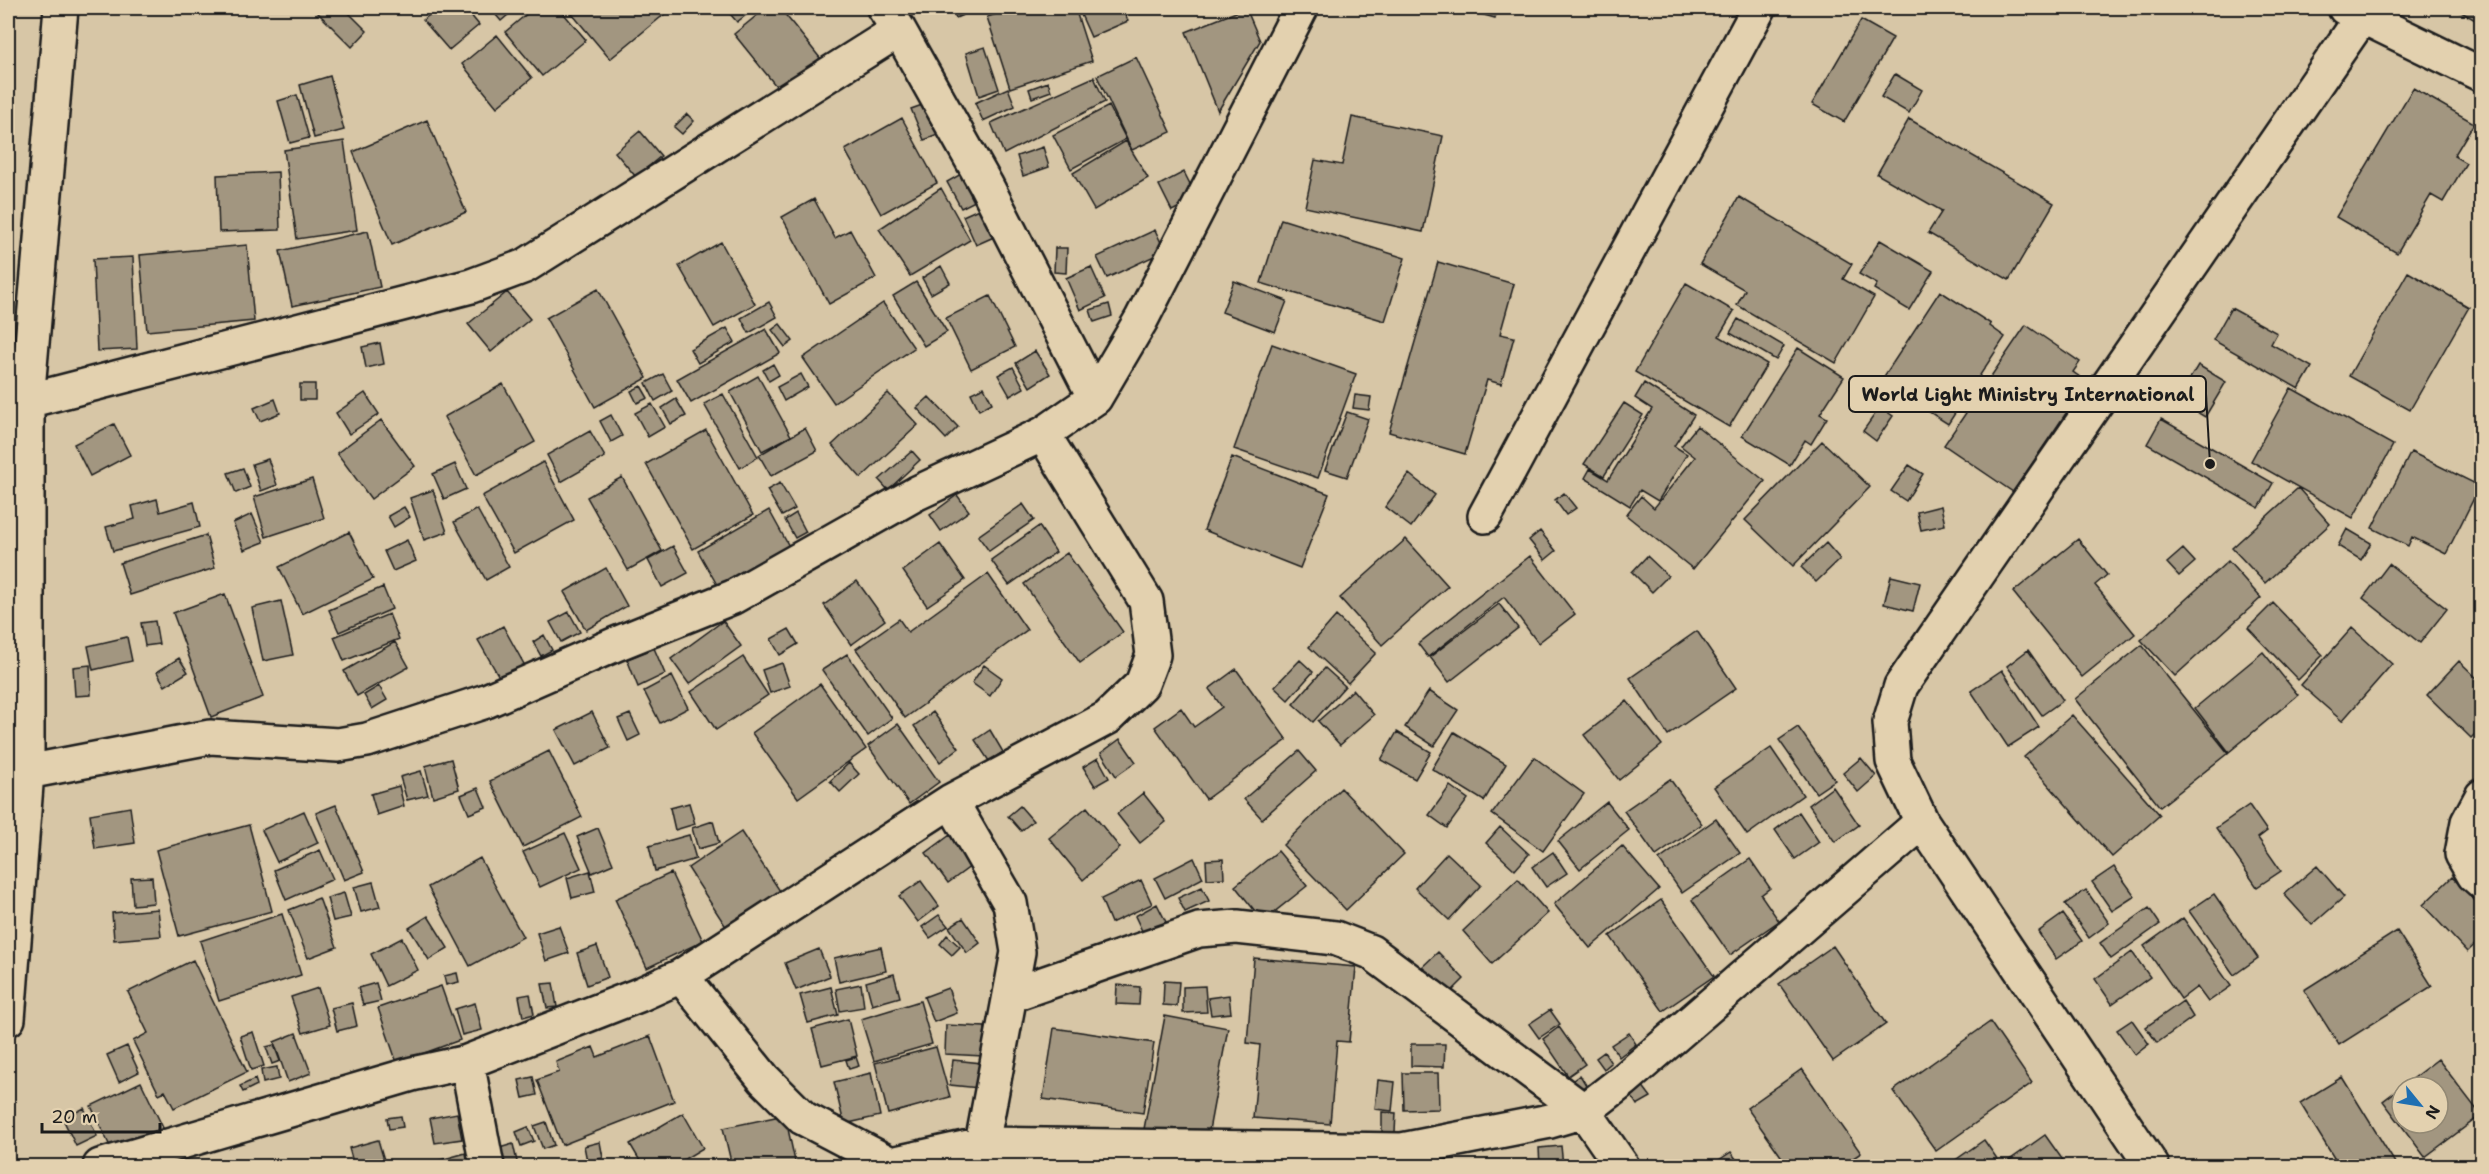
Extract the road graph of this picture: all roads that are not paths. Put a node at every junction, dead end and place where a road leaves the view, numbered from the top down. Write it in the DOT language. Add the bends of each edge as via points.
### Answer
graph roads {
  1 [pos="61,8"];
  2 [pos="1301,8"];
  3 [pos="1759,8"];
  4 [pos="2354,12"];
  5 [pos="891,19"];
  6 [pos="2481,75"];
  7 [pos="1095,398"];
  8 [pos="27,401"];
  9 [pos="1043,434"];
  10 [pos="1485,516"];
  11 [pos="17,772"];
  12 [pos="2481,796"];
  13 [pos="951,801"];
  14 [pos="1922,822"];
  15 [pos="2481,882"];
  16 [pos="681,976"];
  17 [pos="1011,995"];
  18 [pos="8,1019"];
  19 [pos="466,1062"];
  20 [pos="1584,1111"];
  21 [pos="982,1144"];
  22 [pos="891,1166"];
  23 [pos="100,1167"];
  24 [pos="487,1167"];
  25 [pos="1622,1167"];
  26 [pos="2152,1167"];
  1 -- 8 [label="street"];
  2 -- 7 [label="street" via="1141,320"];
  3 -- 10 [label="street"];
  4 -- 6 [label="street"];
  4 -- 14 [label="street" via="1901,686 1890,722 1893,761"];
  5 -- 7 [label="street" via="986,185"];
  5 -- 8 [label="street" via="525,266 471,286"];
  7 -- 9 [label="street"];
  8 -- 11 [label="street"];
  9 -- 11 [label="street" via="917,493 733,597 486,701 367,740 338,745 210,737"];
  9 -- 13 [label="street" via="1146,601 1153,655 1142,684 1107,717"];
  11 -- 18 [label="street"];
  12 -- 15 [label="street" via="2468,822 2462,854"];
  13 -- 16 [label="street"];
  13 -- 17 [label="street" via="1010,903 1018,952"];
  14 -- 20 [label="street"];
  14 -- 26 [label="street"];
  16 -- 19 [label="street"];
  16 -- 22 [label="street" via="764,1079 802,1118"];
  17 -- 20 [label="street" via="1199,930 1237,927 1335,938 1371,952"];
  17 -- 21 [label="street"];
  19 -- 23 [label="street" via="412,1074"];
  19 -- 24 [label="street"];
  20 -- 21 [label="street" via="1402,1150"];
  20 -- 25 [label="street"];
  21 -- 22 [label="street"];
}
